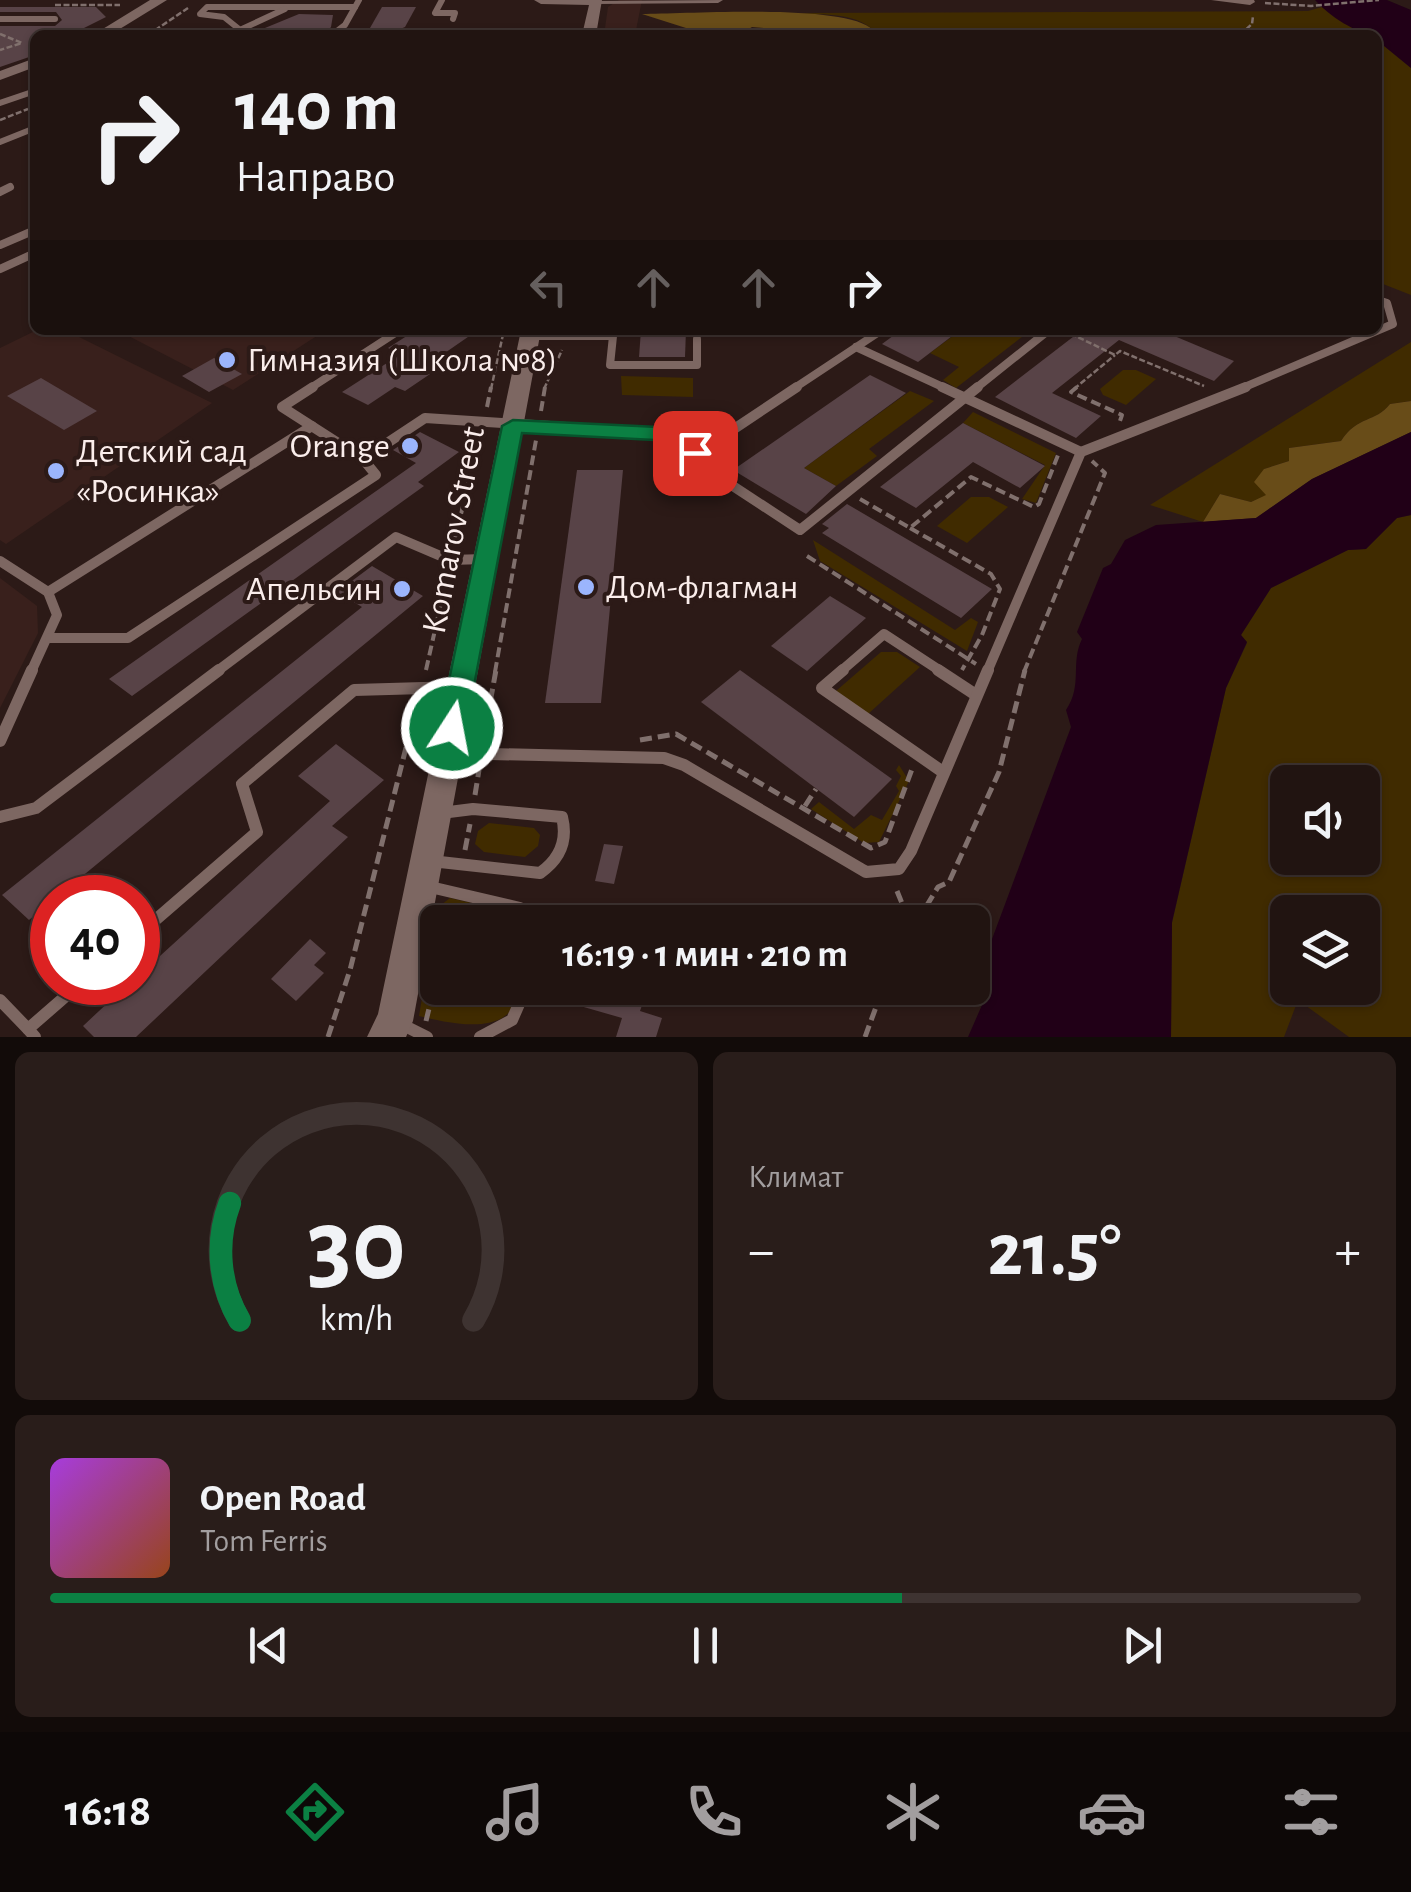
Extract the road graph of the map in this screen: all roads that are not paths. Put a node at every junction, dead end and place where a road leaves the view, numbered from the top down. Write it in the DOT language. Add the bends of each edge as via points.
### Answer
graph roads {
  1 [pos="161,0"];
  2 [pos="442,0"];
  3 [pos="541,0"];
  4 [pos="597,0"];
  5 [pos="718,0"];
  6 [pos="1216,0"];
  7 [pos="1250,2"];
  8 [pos="289,3"];
  9 [pos="357,4"];
  10 [pos="454,18"];
  11 [pos="0,19"];
  12 [pos="55,19"];
  13 [pos="239,29"];
  14 [pos="109,30"];
  15 [pos="132,30"];
  16 [pos="338,30"];
  17 [pos="591,30"];
  18 [pos="30,64"];
  19 [pos="0,76"];
  20 [pos="30,76"];
  21 [pos="0,86"];
  22 [pos="30,92"];
  23 [pos="0,103"];
  24 [pos="30,130"];
  25 [pos="0,142"];
  26 [pos="10,188"];
  27 [pos="0,192"];
  28 [pos="30,232"];
  29 [pos="0,245"];
  30 [pos="30,256"];
  31 [pos="0,269"];
  32 [pos="1382,301"];
  33 [pos="1382,329"];
  34 [pos="392,335"];
  35 [pos="521,335"];
  36 [pos="553,335"];
  37 [pos="580,335"];
  38 [pos="613,335"];
  39 [pos="874,335"];
  40 [pos="1042,335"];
  41 [pos="1367,335"];
  42 [pos="698,338"];
  43 [pos="856,347"];
  44 [pos="961,397"];
  45 [pos="512,425"];
  46 [pos="312,426"];
  47 [pos="679,434"];
  48 [pos="1081,452"];
  49 [pos="363,459"];
  50 [pos="486,559"];
  51 [pos="0,561"];
  52 [pos="48,592"];
  53 [pos="50,638"];
  54 [pos="460,687"];
  55 [pos="976,695"];
  56 [pos="0,740"];
  57 [pos="448,753"];
  58 [pos="943,772"];
  59 [pos="437,814"];
  60 [pos="0,817"];
  61 [pos="424,873"];
  62 [pos="509,905"];
  63 [pos="160,916"];
  64 [pos="0,1000"];
  65 [pos="59,1005"];
  66 [pos="519,1005"];
  67 [pos="390,1029"];
  68 [pos="32,1033"];
  69 [pos="424,1036"];
  70 [pos="480,1037"];
  1 -- 14 [label="street"];
  1 -- 15 [label="street" via="158,11"];
  2 -- 10 [label="lane" via="434,13 456,13"];
  3 -- 4 [label="street"];
  4 -- 5 [label="street"];
  4 -- 17 [label="street"];
  6 -- 7 [label="street"];
  8 -- 9 [label="lane"];
  8 -- 13 [label="lane"];
  8 -- 13 [label="lane" via="207,7 200,14 224,17"];
  9 -- 16 [label="lane"];
  11 -- 12 [label="lane"];
  18 -- 19 [label="street"];
  20 -- 21 [label="street"];
  22 -- 23 [label="lane"];
  24 -- 25 [label="lane"];
  26 -- 27 [label="lane"];
  28 -- 29 [label="lane"];
  30 -- 31 [label="lane"];
  32 -- 33 [label="lane" via="1393,324"];
  34 -- 46 [label="lane" via="282,407"];
  35 -- 45 [label="street, Komarov Street"];
  36 -- 37 [label="lane"];
  38 -- 42 [label="lane" via="610,365 697,365"];
  39 -- 43 [label="lane"];
  40 -- 44 [label="lane"];
  41 -- 48 [label="lane"];
  43 -- 44 [label="lane"];
  43 -- 47 [label="lane" via="722,437"];
  44 -- 47 [label="lane" via="800,530 710,471"];
  44 -- 48 [label="lane"];
  45 -- 47 [label="lane"];
  45 -- 49 [label="lane" via="425,418"];
  45 -- 50 [label="street, Komarov Street"];
  46 -- 49 [label="lane"];
  46 -- 52 [label="lane"];
  48 -- 55 [label="lane"];
  49 -- 53 [label="lane" via="376,475 128,638"];
  50 -- 54 [label="street, Komarov Street"];
  50 -- 60 [label="lane" via="450,560 396,537 36,808"];
  51 -- 52 [label="lane"];
  52 -- 53 [label="lane" via="57,615"];
  53 -- 56 [label="lane"];
  54 -- 57 [label="street, Komarov Street"];
  54 -- 63 [label="lane" via="354,690 242,784 257,832"];
  55 -- 58 [label="lane"];
  55 -- 58 [label="lane" via="884,634 822,688"];
  57 -- 58 [label="lane" via="664,758 866,872 899,869"];
  57 -- 59 [label="street, Komarov Street"];
  59 -- 61 [label="street, Komarov Street"];
  59 -- 61 [label="lane" via="472,809 562,817 566,827 555,864 540,873 462,865"];
  61 -- 62 [label="lane" via="456,891"];
  61 -- 67 [label="street, Komarov Street"];
  64 -- 68 [label="lane"];
  65 -- 68 [label="lane"];
  66 -- 70 [label="lane" via="512,1020"];
  67 -- 69 [label="lane"];
}
